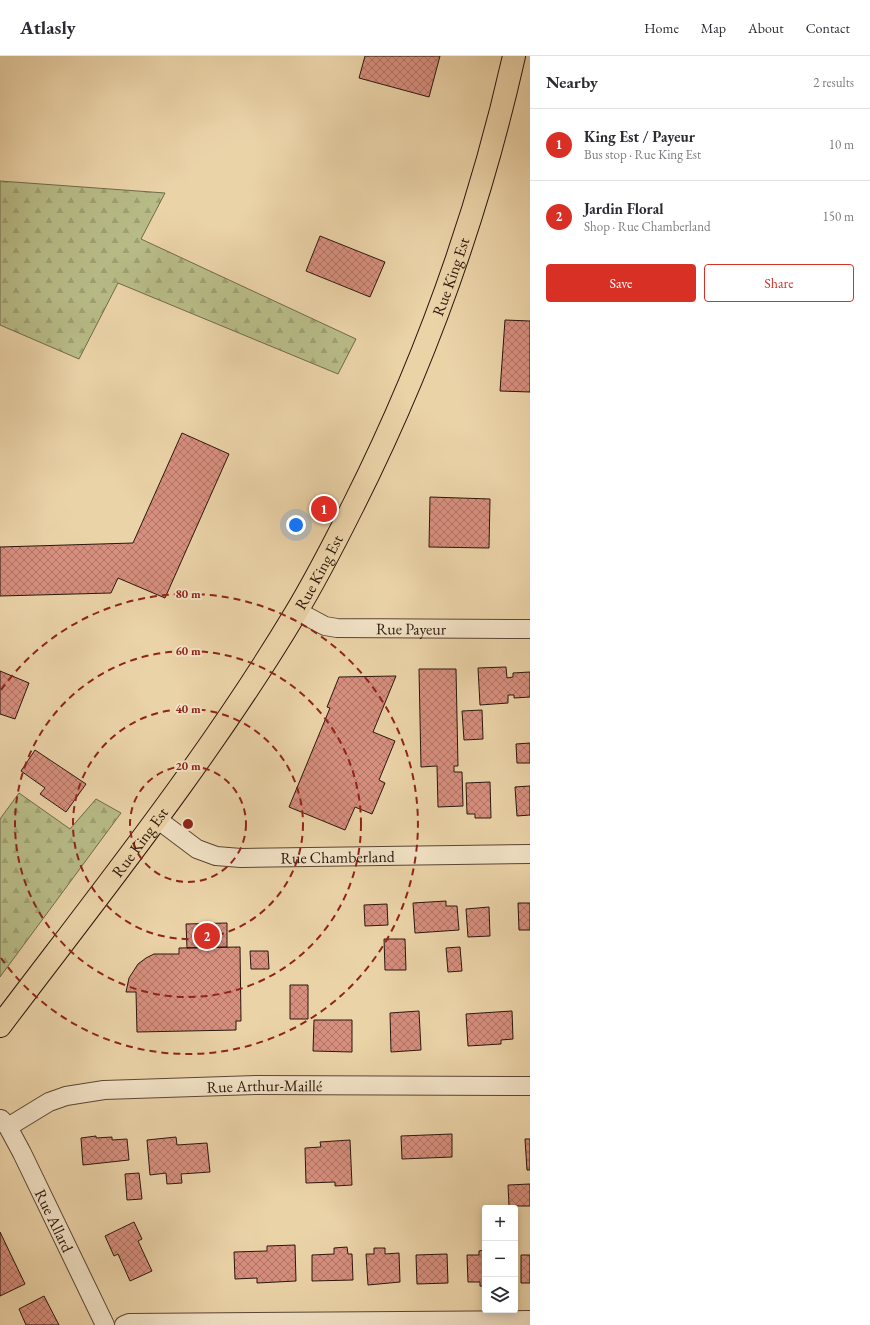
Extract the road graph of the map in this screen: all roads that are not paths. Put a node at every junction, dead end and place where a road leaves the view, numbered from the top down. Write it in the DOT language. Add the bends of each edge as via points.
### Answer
graph roads {
  1 [pos="514,56"];
  2 [pos="297,610"];
  3 [pos="530,629"];
  4 [pos="157,819"];
  5 [pos="530,854"];
  6 [pos="0,1026"];
  7 [pos="530,1086"];
  8 [pos="4,1123"];
  9 [pos="530,1320"];
  10 [pos="105,1325"];
  11 [pos="124,1325"];
  1 -- 2 [label="main road, Rue King Est" via="469,225 419,363 359,494"];
  2 -- 3 [label="street, Rue Payeur" via="325,626 337,628"];
  2 -- 4 [label="main road, Rue King Est" via="206,752"];
  4 -- 5 [label="street, Rue Chamberland" via="196,849 216,856 241,858"];
  4 -- 6 [label="main road, Rue King Est"];
  7 -- 8 [label="street, Rue Arthur-Maillé" via="257,1085 104,1090 66,1096"];
  8 -- 10 [label="street, Rue Allard" via="22,1153"];
  9 -- 11 [label="street"];
}
